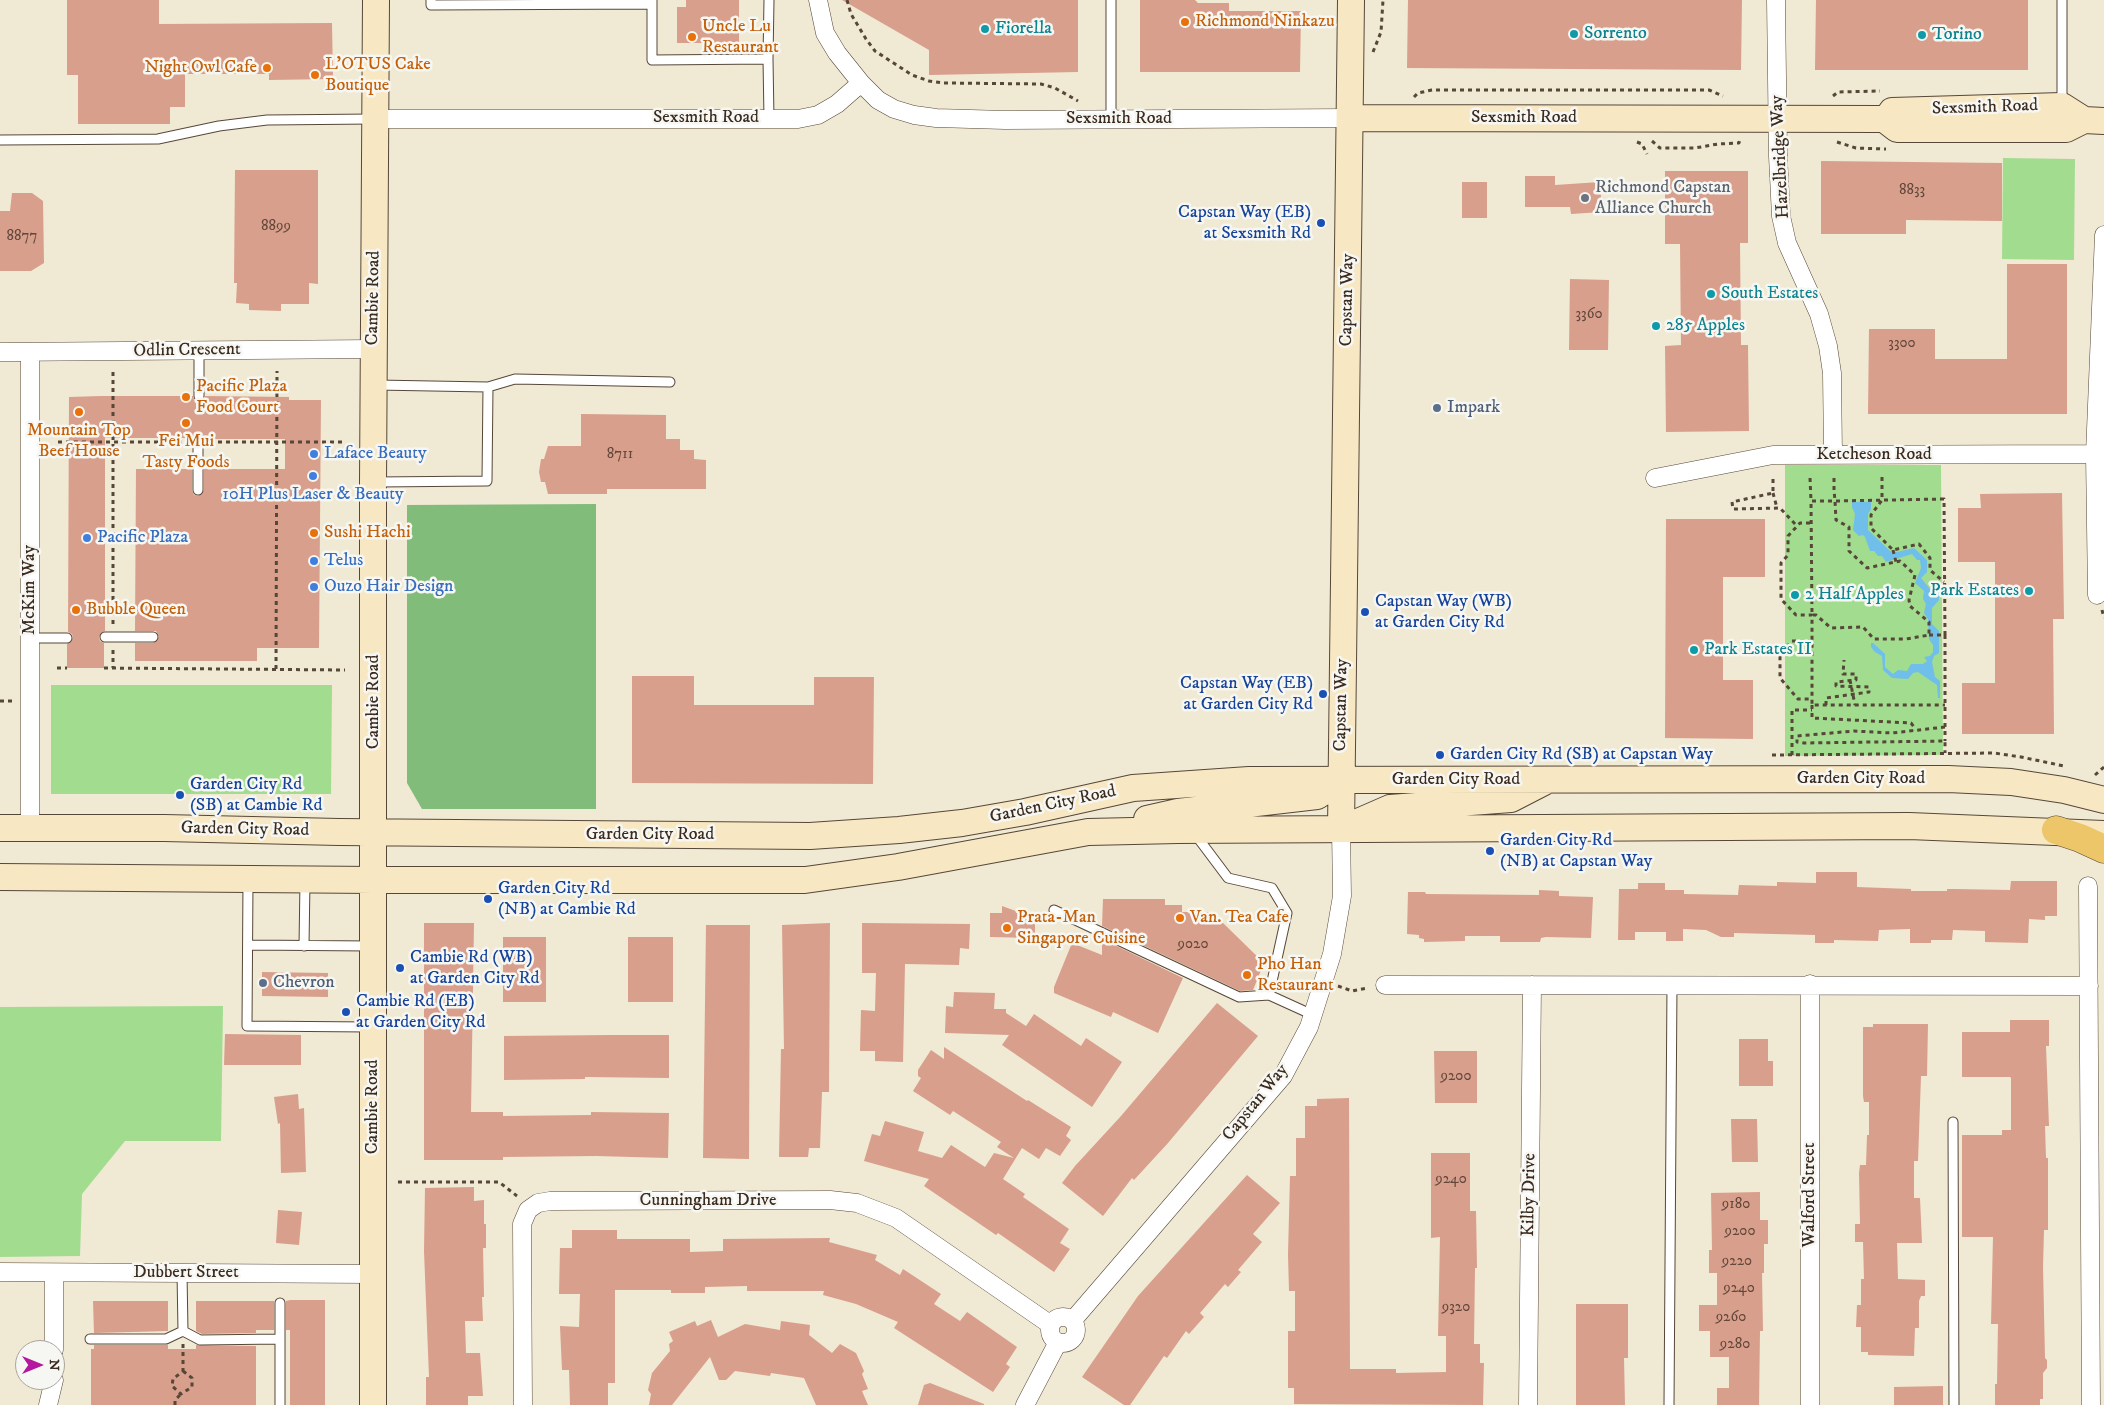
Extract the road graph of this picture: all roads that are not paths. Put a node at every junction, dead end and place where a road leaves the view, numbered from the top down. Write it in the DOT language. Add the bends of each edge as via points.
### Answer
graph roads {
  1 [pos="376,0"];
  2 [pos="431,0"];
  3 [pos="768,0"];
  4 [pos="818,0"];
  5 [pos="1111,0"];
  6 [pos="1351,0"];
  7 [pos="1776,0"];
  8 [pos="2062,0"];
  9 [pos="652,2"];
  10 [pos="768,59"];
  11 [pos="861,83"];
  12 [pos="2062,106"];
  13 [pos="1350,118"];
  14 [pos="1778,118"];
  15 [pos="376,119"];
  16 [pos="769,119"];
  17 [pos="1110,119"];
  18 [pos="1884,119"];
  19 [pos="2094,121"];
  20 [pos="2038,129"];
  21 [pos="0,140"];
  22 [pos="2104,234"];
  23 [pos="374,349"];
  24 [pos="199,350"];
  25 [pos="0,352"];
  26 [pos="30,353"];
  27 [pos="670,382"];
  28 [pos="374,385"];
  29 [pos="488,387"];
  30 [pos="199,396"];
  31 [pos="198,438"];
  32 [pos="2095,454"];
  33 [pos="1833,455"];
  34 [pos="1655,478"];
  35 [pos="373,482"];
  36 [pos="198,490"];
  37 [pos="2097,595"];
  38 [pos="153,637"];
  39 [pos="30,638"];
  40 [pos="68,638"];
  41 [pos="109,638"];
  42 [pos="1342,779"];
  43 [pos="1546,780"];
  44 [pos="2104,800"];
  45 [pos="0,828"];
  46 [pos="30,828"];
  47 [pos="1192,830"];
  48 [pos="1341,830"];
  49 [pos="2056,830"];
  50 [pos="374,832"];
  51 [pos="1088,832"];
  52 [pos="2104,834"];
  53 [pos="2104,849"];
  54 [pos="0,877"];
  55 [pos="248,878"];
  56 [pos="305,879"];
  57 [pos="374,880"];
  58 [pos="2088,886"];
  59 [pos="1054,910"];
  60 [pos="248,945"];
  61 [pos="304,946"];
  62 [pos="374,946"];
  63 [pos="1385,984"];
  64 [pos="1672,984"];
  65 [pos="1810,984"];
  66 [pos="1532,985"];
  67 [pos="2089,986"];
  68 [pos="1268,995"];
  69 [pos="1313,1015"];
  70 [pos="373,1027"];
  71 [pos="1953,1122"];
  72 [pos="0,1272"];
  73 [pos="54,1272"];
  74 [pos="182,1273"];
  75 [pos="373,1274"];
  76 [pos="280,1303"];
  77 [pos="1072,1320"];
  78 [pos="1051,1325"];
  79 [pos="183,1331"];
  80 [pos="280,1338"];
  81 [pos="90,1339"];
  82 [pos="54,1340"];
  83 [pos="1058,1342"];
  84 [pos="52,1390"];
  85 [pos="48,1405"];
  86 [pos="280,1405"];
  87 [pos="373,1405"];
  88 [pos="523,1405"];
  89 [pos="1025,1405"];
  90 [pos="1528,1405"];
  91 [pos="1669,1405"];
  92 [pos="1810,1405"];
  93 [pos="1954,1405"];
  94 [pos="2091,1405"];
  1 -- 15 [label="main road, Cambie Road"];
  2 -- 9 [label="lane" via="431,5"];
  3 -- 10 [label="lane"];
  4 -- 11 [label="street" via="825,33"];
  5 -- 17 [label="lane"];
  6 -- 13 [label="main road, Capstan Way"];
  7 -- 14 [label="street, Hazelbridge Way"];
  8 -- 12 [label="lane"];
  9 -- 10 [label="lane" via="652,60"];
  10 -- 16 [label="lane"];
  11 -- 16 [label="street, Sexsmith Road" via="837,104 818,115"];
  11 -- 17 [label="street, Sexsmith Road" via="878,100 894,109 921,116 988,120"];
  12 -- 18 [label="main road, Sexsmith Road" via="1892,112"];
  12 -- 19 [label="main road, Sexsmith Road"];
  12 -- 20 [label="lane" via="2051,124"];
  13 -- 14 [label="main road, Sexsmith Road"];
  13 -- 17 [label="street, Sexsmith Road"];
  13 -- 42 [label="main road, Capstan Way"];
  14 -- 18 [label="main road, Sexsmith Road"];
  14 -- 33 [label="street, Hazelbridge Way" via="1781,216 1787,243 1819,314 1829,355"];
  15 -- 16 [label="street, Sexsmith Road"];
  15 -- 21 [label="lane" via="267,120 158,139"];
  15 -- 23 [label="main road, Cambie Road"];
  18 -- 20 [label="main road, Sexsmith Road" via="1897,129"];
  19 -- 20 [label="main road, Sexsmith Road" via="2066,129"];
  22 -- 32 [label="street"];
  23 -- 24 [label="street, Odlin Crescent"];
  23 -- 28 [label="main road, Cambie Road"];
  24 -- 26 [label="street, Odlin Crescent"];
  24 -- 30 [label="lane"];
  25 -- 26 [label="street, Odlin Crescent"];
  26 -- 39 [label="street, McKim Way"];
  27 -- 29 [label="lane" via="515,379"];
  28 -- 29 [label="lane"];
  28 -- 35 [label="main road, Cambie Road"];
  29 -- 35 [label="lane" via="487,481"];
  31 -- 36 [label="lane"];
  32 -- 33 [label="street, Ketcheson Road"];
  32 -- 37 [label="street"];
  33 -- 34 [label="street, Ketcheson Road" via="1773,455"];
  35 -- 50 [label="main road, Cambie Road"];
  38 -- 41 [label="lane"];
  39 -- 40 [label="lane"];
  39 -- 46 [label="street, McKim Way"];
  42 -- 43 [label="main road, Garden City Road"];
  42 -- 48 [label="main road, Capstan Way"];
  42 -- 50 [label="main road, Garden City Road" via="1249,780 1133,788 962,823 820,835"];
  42 -- 51 [label="main road" via="1318,796 1178,812"];
  43 -- 44 [label="main road, Garden City Road" via="1948,779 2011,782"];
  43 -- 48 [label="main road" via="1511,799 1390,808"];
  45 -- 46 [label="main road, Garden City Road"];
  46 -- 50 [label="main road, Garden City Road"];
  47 -- 48 [label="main road, Garden City Road"];
  47 -- 51 [label="main road, Garden City Road"];
  47 -- 68 [label="lane" via="1228,878 1272,888 1287,913"];
  48 -- 49 [label="main road, Garden City Road" via="1909,826"];
  48 -- 69 [label="street, Capstan Way" via="1342,896 1332,954"];
  49 -- 52 [label="main road, Garden City Road"];
  49 -- 53 [label="main road"];
  50 -- 57 [label="main road, Cambie Road"];
  51 -- 57 [label="main road, Garden City Road" via="898,867 805,880"];
  54 -- 55 [label="main road, Garden City Road"];
  55 -- 56 [label="main road, Garden City Road"];
  55 -- 60 [label="lane"];
  56 -- 57 [label="main road, Garden City Road"];
  56 -- 61 [label="lane"];
  57 -- 62 [label="main road, Cambie Road"];
  58 -- 67 [label="street"];
  59 -- 68 [label="lane" via="1239,997"];
  60 -- 61 [label="lane"];
  60 -- 70 [label="lane" via="247,1026"];
  61 -- 62 [label="lane"];
  62 -- 70 [label="main road, Cambie Road"];
  63 -- 66 [label="street"];
  64 -- 65 [label="street"];
  64 -- 66 [label="street"];
  64 -- 91 [label="lane"];
  65 -- 67 [label="street"];
  65 -- 92 [label="street, Walford Street"];
  66 -- 90 [label="street, Kilby Drive"];
  67 -- 94 [label="street"];
  68 -- 69 [label="lane"];
  69 -- 77 [label="street, Capstan Way" via="1283,1076"];
  70 -- 75 [label="main road, Cambie Road"];
  71 -- 93 [label="lane"];
  72 -- 73 [label="street, Dubbert Street"];
  73 -- 74 [label="street, Dubbert Street"];
  73 -- 82 [label="street"];
  74 -- 75 [label="street, Dubbert Street"];
  74 -- 79 [label="lane"];
  75 -- 87 [label="main road, Cambie Road"];
  76 -- 80 [label="lane"];
  77 -- 78 [label="street" via="1058,1317"];
  77 -- 83 [label="street" via="1076,1324 1076,1335 1068,1342"];
  78 -- 83 [label="street" via="1051,1335"];
  78 -- 88 [label="street, Cunningham Drive" via="896,1218 857,1203 830,1200 550,1201 538,1203 528,1210 522,1224"];
  79 -- 80 [label="lane" via="200,1340"];
  79 -- 81 [label="lane" via="166,1339"];
  80 -- 86 [label="lane"];
  83 -- 89 [label="street"];
  84 -- 85 [label="street"];
}
